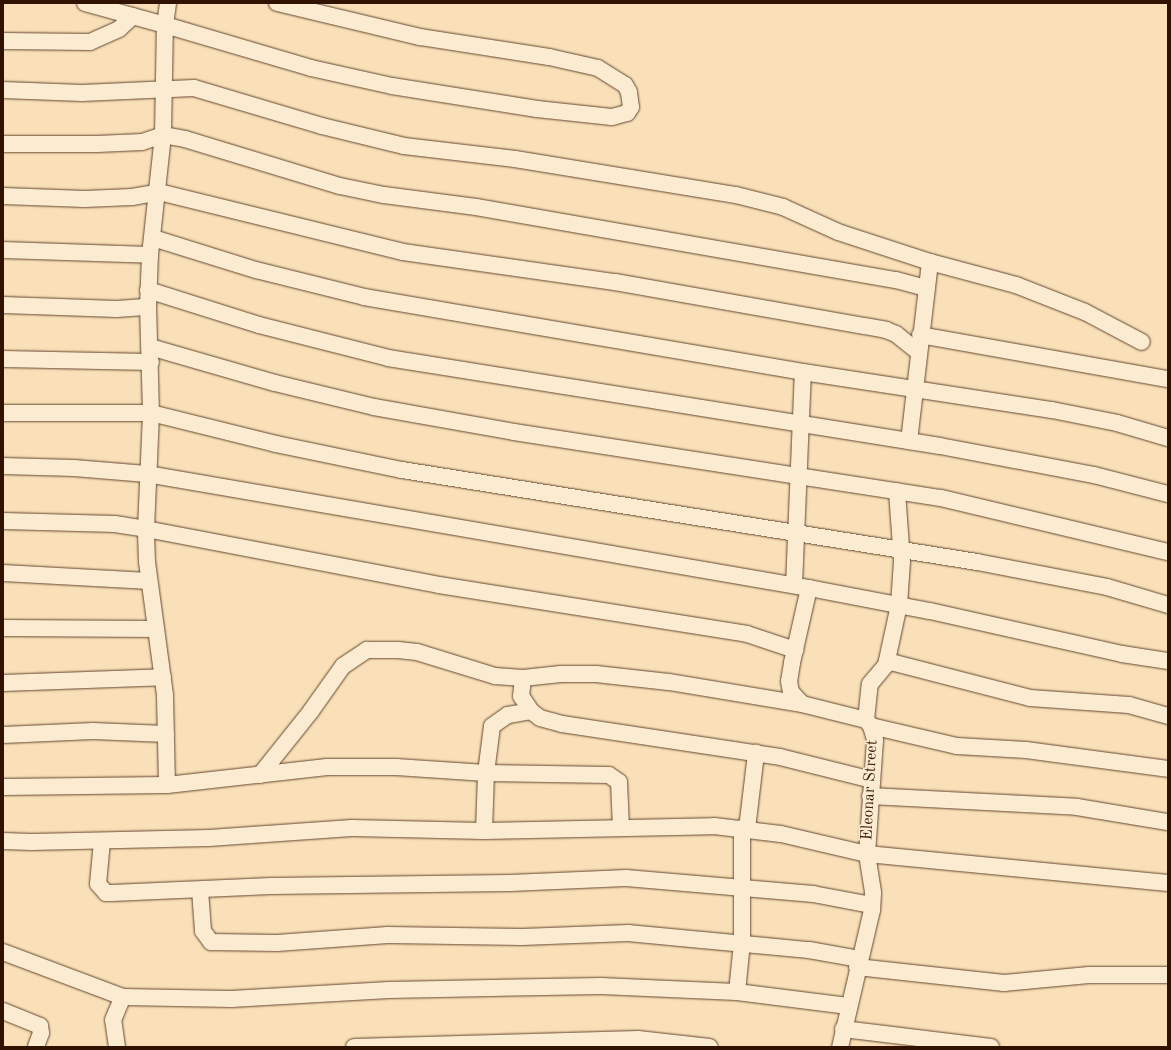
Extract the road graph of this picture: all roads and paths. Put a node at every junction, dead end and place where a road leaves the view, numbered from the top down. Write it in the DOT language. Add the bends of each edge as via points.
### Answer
graph roads {
  1 [pos="85,3"];
  2 [pos="168,3"];
  3 [pos="277,3"];
  4 [pos="133,16"];
  5 [pos="165,25"];
  6 [pos="3,41"];
  7 [pos="3,90"];
  8 [pos="163,90"];
  9 [pos="163,135"];
  10 [pos="3,144"];
  11 [pos="159,192"];
  12 [pos="3,196"];
  13 [pos="153,238"];
  14 [pos="3,250"];
  15 [pos="150,255"];
  16 [pos="930,262"];
  17 [pos="926,288"];
  18 [pos="148,290"];
  19 [pos="3,305"];
  20 [pos="148,308"];
  21 [pos="920,336"];
  22 [pos="1142,342"];
  23 [pos="918,352"];
  24 [pos="150,355"];
  25 [pos="3,359"];
  26 [pos="803,372"];
  27 [pos="1168,379"];
  28 [pos="914,389"];
  29 [pos="3,413"];
  30 [pos="151,413"];
  31 [pos="802,424"];
  32 [pos="1168,438"];
  33 [pos="909,441"];
  34 [pos="3,466"];
  35 [pos="147,474"];
  36 [pos="800,477"];
  37 [pos="897,491"];
  38 [pos="1168,494"];
  39 [pos="3,521"];
  40 [pos="146,529"];
  41 [pos="798,534"];
  42 [pos="901,550"];
  43 [pos="1168,552"];
  44 [pos="3,573"];
  45 [pos="149,580"];
  46 [pos="802,587"];
  47 [pos="899,605"];
  48 [pos="1168,605"];
  49 [pos="3,628"];
  50 [pos="156,629"];
  51 [pos="795,650"];
  52 [pos="887,661"];
  53 [pos="1168,661"];
  54 [pos="163,677"];
  55 [pos="523,678"];
  56 [pos="3,683"];
  57 [pos="802,704"];
  58 [pos="531,711"];
  59 [pos="1168,716"];
  60 [pos="868,723"];
  61 [pos="166,734"];
  62 [pos="3,735"];
  63 [pos="756,753"];
  64 [pos="1168,769"];
  65 [pos="486,773"];
  66 [pos="260,775"];
  67 [pos="872,780"];
  68 [pos="167,785"];
  69 [pos="3,787"];
  70 [pos="870,796"];
  71 [pos="1168,822"];
  72 [pos="621,828"];
  73 [pos="744,828"];
  74 [pos="484,831"];
  75 [pos="3,841"];
  76 [pos="102,841"];
  77 [pos="867,854"];
  78 [pos="1168,883"];
  79 [pos="743,887"];
  80 [pos="200,890"];
  81 [pos="872,905"];
  82 [pos="742,943"];
  83 [pos="3,952"];
  84 [pos="859,963"];
  85 [pos="1168,975"];
  86 [pos="737,992"];
  87 [pos="123,997"];
  88 [pos="848,1006"];
  89 [pos="3,1011"];
  90 [pos="843,1029"];
  91 [pos="36,1047"];
  92 [pos="117,1047"];
  93 [pos="354,1047"];
  94 [pos="710,1047"];
  95 [pos="840,1047"];
  96 [pos="991,1047"];
  1 -- 4 [label="street"];
  2 -- 5 [label="street"];
  3 -- 5 [label="street" via="420,37 598,68 624,85 629,92 631,107 621,116 599,116 392,86 311,68"];
  4 -- 5 [label="street"];
  4 -- 6 [label="street" via="119,29 90,42"];
  5 -- 8 [label="street"];
  7 -- 8 [label="street" via="82,93"];
  8 -- 9 [label="street"];
  8 -- 16 [label="street" via="187,88 207,91 322,126 404,146 515,159 677,184 770,202 838,232"];
  9 -- 10 [label="street" via="142,142"];
  9 -- 11 [label="street"];
  9 -- 17 [label="street" via="185,139 340,186 384,196 476,207 896,280"];
  11 -- 12 [label="street" via="132,197 85,199"];
  11 -- 13 [label="street"];
  11 -- 23 [label="street" via="403,252 615,282 886,330 896,334"];
  13 -- 15 [label="street"];
  13 -- 26 [label="street" via="256,270 364,297"];
  14 -- 15 [label="street"];
  15 -- 18 [label="street"];
  16 -- 17 [label="street"];
  16 -- 22 [label="street" via="1032,291 1086,312"];
  17 -- 21 [label="street"];
  18 -- 20 [label="street"];
  18 -- 31 [label="street" via="258,325 388,358"];
  19 -- 20 [label="street"];
  20 -- 24 [label="street"];
  21 -- 23 [label="street"];
  21 -- 27 [label="street"];
  23 -- 28 [label="street"];
  24 -- 25 [label="street"];
  24 -- 30 [label="street"];
  24 -- 36 [label="street" via="374,407 522,434"];
  26 -- 28 [label="street"];
  26 -- 31 [label="street"];
  28 -- 32 [label="street" via="1082,416"];
  28 -- 33 [label="street"];
  29 -- 30 [label="street"];
  30 -- 35 [label="street"];
  30 -- 41 [label="street" via="276,444 402,470"];
  31 -- 33 [label="street"];
  31 -- 36 [label="street"];
  33 -- 38 [label="street" via="1094,474"];
  34 -- 35 [label="street"];
  35 -- 40 [label="street"];
  35 -- 46 [label="street"];
  36 -- 37 [label="street"];
  36 -- 41 [label="street"];
  37 -- 42 [label="street"];
  37 -- 43 [label="street" via="968,504"];
  39 -- 40 [label="street" via="115,524"];
  40 -- 45 [label="street"];
  40 -- 51 [label="street" via="485,593 746,634"];
  41 -- 42 [label="street"];
  41 -- 46 [label="street"];
  42 -- 47 [label="street"];
  42 -- 48 [label="street" via="1099,586"];
  44 -- 45 [label="street"];
  45 -- 50 [label="street"];
  46 -- 47 [label="street"];
  46 -- 51 [label="street"];
  47 -- 52 [label="street"];
  47 -- 53 [label="street" via="1122,654"];
  49 -- 50 [label="street"];
  50 -- 54 [label="street"];
  51 -- 57 [label="street" via="789,681 795,699"];
  52 -- 59 [label="street" via="1015,694 1067,702 1129,705"];
  52 -- 60 [label="street" via="870,684"];
  54 -- 56 [label="street"];
  54 -- 61 [label="street"];
  55 -- 57 [label="street, Eleonar Street" via="596,674 669,682"];
  55 -- 58 [label="street" via="522,696"];
  55 -- 66 [label="street, Eleonar Street" via="495,676 417,652 367,650 343,666 330,681 311,711"];
  57 -- 60 [label="street, Eleonar Street"];
  58 -- 63 [label="street" via="540,718 582,729 665,738"];
  58 -- 65 [label="street" via="508,715 492,726"];
  60 -- 64 [label="street" via="956,746 1026,750"];
  60 -- 67 [label="street, Eleonar Street" via="875,747"];
  61 -- 62 [label="street" via="93,731"];
  61 -- 68 [label="street"];
  63 -- 67 [label="street"];
  63 -- 73 [label="street"];
  65 -- 66 [label="street" via="396,767 327,768"];
  65 -- 72 [label="street" via="613,776 619,782"];
  65 -- 74 [label="street"];
  66 -- 68 [label="street"];
  67 -- 70 [label="street, Eleonar Street"];
  68 -- 69 [label="street"];
  70 -- 71 [label="street" via="1077,806"];
  70 -- 77 [label="street, Eleonar Street"];
  72 -- 73 [label="street"];
  72 -- 74 [label="street"];
  73 -- 77 [label="street" via="812,840"];
  73 -- 79 [label="street"];
  74 -- 76 [label="street" via="352,828 209,838"];
  75 -- 76 [label="street"];
  76 -- 80 [label="street" via="98,884 106,893"];
  77 -- 78 [label="street"];
  77 -- 81 [label="street, Eleonar Street" via="872,877"];
  79 -- 80 [label="street" via="626,878 520,883 271,886"];
  79 -- 81 [label="street" via="813,894"];
  79 -- 82 [label="street"];
  80 -- 82 [label="street" via="204,931 211,942 277,943 388,935 522,937 628,933"];
  81 -- 84 [label="street, Eleonar Street"];
  82 -- 84 [label="street" via="809,950"];
  82 -- 86 [label="street"];
  83 -- 87 [label="street"];
  84 -- 85 [label="street" via="1004,983 1089,976"];
  84 -- 88 [label="street, Eleonar Street"];
  86 -- 87 [label="street" via="601,986 389,990 231,999"];
  86 -- 88 [label="street"];
  87 -- 92 [label="street" via="113,1020"];
  88 -- 90 [label="street, Eleonar Street"];
  89 -- 91 [label="street" via="40,1026 41,1033"];
  90 -- 95 [label="street, Eleonar Street"];
  90 -- 96 [label="street"];
  93 -- 94 [label="street" via="638,1039"];
}
